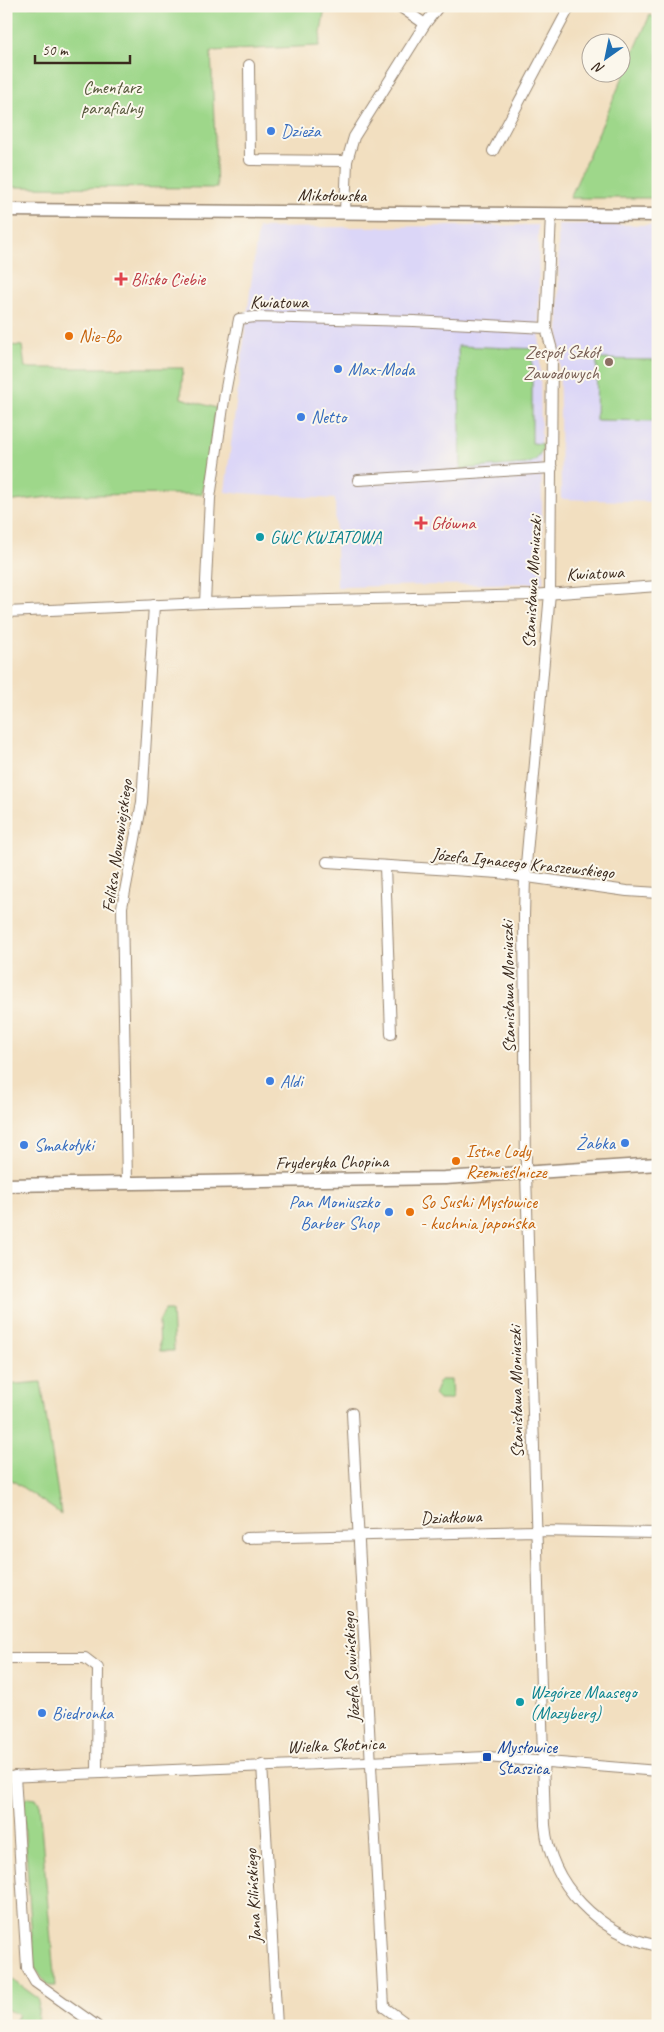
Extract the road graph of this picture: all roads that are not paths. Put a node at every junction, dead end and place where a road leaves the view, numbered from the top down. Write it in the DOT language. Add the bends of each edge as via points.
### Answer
graph roads {
  1 [pos="398,6"];
  2 [pos="439,6"];
  3 [pos="570,6"];
  4 [pos="425,24"];
  5 [pos="249,65"];
  6 [pos="494,151"];
  7 [pos="347,161"];
  8 [pos="6,210"];
  9 [pos="344,212"];
  10 [pos="551,215"];
  11 [pos="658,215"];
  12 [pos="546,328"];
  13 [pos="552,468"];
  14 [pos="358,480"];
  15 [pos="658,586"];
  16 [pos="550,593"];
  17 [pos="205,603"];
  18 [pos="154,605"];
  19 [pos="6,612"];
  20 [pos="327,862"];
  21 [pos="384,866"];
  22 [pos="525,876"];
  23 [pos="658,893"];
  24 [pos="391,1034"];
  25 [pos="658,1164"];
  26 [pos="526,1173"];
  27 [pos="127,1183"];
  28 [pos="6,1185"];
  29 [pos="352,1413"];
  30 [pos="536,1531"];
  31 [pos="658,1533"];
  32 [pos="359,1536"];
  33 [pos="246,1538"];
  34 [pos="6,1658"];
  35 [pos="372,1760"];
  36 [pos="544,1761"];
  37 [pos="262,1764"];
  38 [pos="658,1771"];
  39 [pos="97,1772"];
  40 [pos="11,1776"];
  41 [pos="658,1946"];
  42 [pos="96,2026"];
  43 [pos="277,2026"];
  44 [pos="410,2026"];
  1 -- 4 [label="street"];
  2 -- 4 [label="street"];
  3 -- 6 [label="street"];
  4 -- 7 [label="street" via="354,137"];
  5 -- 7 [label="street" via="250,160"];
  7 -- 9 [label="street"];
  8 -- 9 [label="street, Mikołowska"];
  9 -- 10 [label="street, Mikołowska"];
  10 -- 11 [label="street, Mikołowska"];
  10 -- 12 [label="street, Stanisława Moniuszki"];
  12 -- 13 [label="street, Stanisława Moniuszki" via="552,350"];
  12 -- 17 [label="street, Kwiatowa" via="414,320 239,319 210,498"];
  13 -- 14 [label="street"];
  13 -- 16 [label="street, Stanisława Moniuszki"];
  15 -- 16 [label="street, Kwiatowa"];
  16 -- 17 [label="street, Kwiatowa"];
  16 -- 22 [label="street, Stanisława Moniuszki"];
  17 -- 18 [label="street, Kwiatowa"];
  18 -- 19 [label="street, Kwiatowa"];
  18 -- 27 [label="street, Feliksa Nowowiejskiego" via="142,802 122,907"];
  20 -- 21 [label="street, Józefa Ignacego Kraszewskiego"];
  21 -- 22 [label="street, Józefa Ignacego Kraszewskiego"];
  21 -- 24 [label="street"];
  22 -- 23 [label="street, Józefa Ignacego Kraszewskiego"];
  22 -- 26 [label="street, Stanisława Moniuszki"];
  25 -- 26 [label="street, Fryderyka Chopina"];
  26 -- 27 [label="street, Fryderyka Chopina" via="445,1178"];
  26 -- 30 [label="street, Stanisława Moniuszki"];
  27 -- 28 [label="street, Fryderyka Chopina"];
  29 -- 32 [label="street, Józefa Sowińskiego"];
  30 -- 31 [label="street, Działkowa"];
  30 -- 32 [label="street, Działkowa"];
  30 -- 36 [label="street, Stanisława Moniuszki"];
  32 -- 33 [label="street, Działkowa"];
  32 -- 35 [label="street, Józefa Sowińskiego"];
  34 -- 39 [label="street" via="85,1658 98,1668"];
  35 -- 36 [label="street, Wielka Skotnica" via="487,1757"];
  35 -- 37 [label="street, Wielka Skotnica"];
  35 -- 44 [label="street, Józefa Sowińskiego" via="384,2007"];
  36 -- 38 [label="street, Wielka Skotnica"];
  36 -- 41 [label="street, Stanisława Moniuszki" via="546,1839 558,1873 584,1907 600,1921 637,1940"];
  37 -- 39 [label="street, Wielka Skotnica"];
  37 -- 43 [label="street, Jana Kilińskiego"];
  39 -- 40 [label="street, Wielka Skotnica"];
  40 -- 42 [label="street, Wielka Skotnica" via="27,1968 35,1982"];
}
